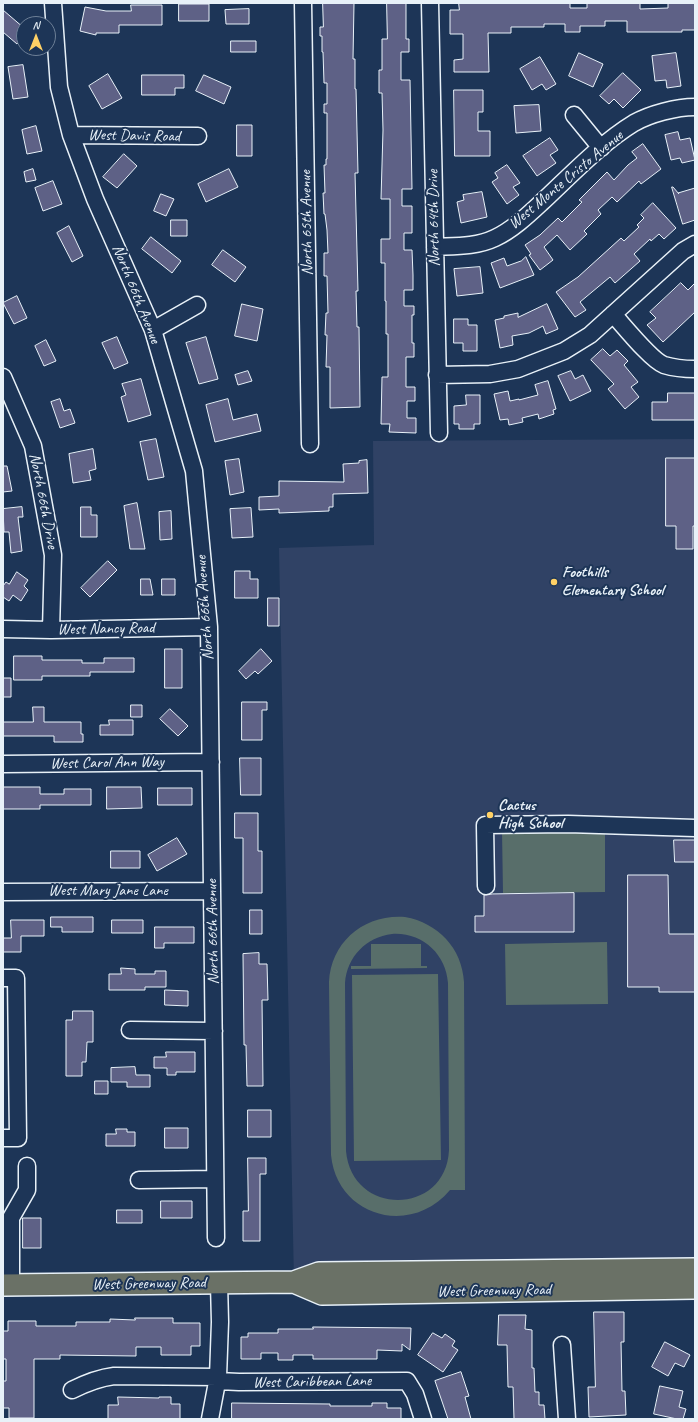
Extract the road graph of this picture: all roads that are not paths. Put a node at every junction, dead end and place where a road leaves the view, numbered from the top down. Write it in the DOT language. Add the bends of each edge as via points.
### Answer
graph roads {
  1 [pos="53,3"];
  2 [pos="303,3"];
  3 [pos="430,3"];
  4 [pos="695,106"];
  5 [pos="574,115"];
  6 [pos="71,135"];
  7 [pos="198,136"];
  8 [pos="601,148"];
  9 [pos="695,244"];
  10 [pos="435,247"];
  11 [pos="197,305"];
  12 [pos="613,314"];
  13 [pos="153,330"];
  14 [pos="695,369"];
  15 [pos="437,376"];
  16 [pos="3,377"];
  17 [pos="439,433"];
  18 [pos="310,444"];
  19 [pos="209,627"];
  20 [pos="3,629"];
  21 [pos="51,630"];
  22 [pos="211,762"];
  23 [pos="3,764"];
  24 [pos="695,828"];
  25 [pos="486,886"];
  26 [pos="212,891"];
  27 [pos="3,892"];
  28 [pos="3,978"];
  29 [pos="130,1030"];
  30 [pos="214,1031"];
  31 [pos="3,1138"];
  32 [pos="27,1166"];
  33 [pos="215,1179"];
  34 [pos="139,1180"];
  35 [pos="216,1238"];
  36 [pos="695,1269"];
  37 [pos="536,1281"];
  38 [pos="219,1283"];
  39 [pos="7,1285"];
  40 [pos="695,1288"];
  41 [pos="562,1345"];
  42 [pos="218,1379"];
  43 [pos="72,1390"];
  44 [pos="210,1419"];
  45 [pos="423,1419"];
  46 [pos="568,1419"];
  1 -- 6 [label="street, North 66th Avenue" via="59,87"];
  2 -- 18 [label="street, North 65th Avenue"];
  3 -- 10 [label="street, North 64th Drive"];
  4 -- 8 [label="street, West Monte Cristo Avenue" via="670,110 634,123"];
  5 -- 8 [label="street"];
  6 -- 7 [label="street, West Davis Road"];
  6 -- 13 [label="street, North 66th Avenue" via="95,199"];
  8 -- 10 [label="street, West Monte Cristo Avenue" via="507,231 476,244"];
  9 -- 12 [label="street" via="683,251"];
  10 -- 15 [label="street, North 64th Drive"];
  11 -- 13 [label="street"];
  12 -- 14 [label="street" via="652,357 663,364 681,369"];
  12 -- 15 [label="street" via="590,335 564,351 518,369 490,374"];
  13 -- 19 [label="street, North 66th Avenue" via="194,471"];
  15 -- 17 [label="street, North 64th Drive"];
  16 -- 21 [label="street, North 66th Drive" via="33,446 54,555"];
  19 -- 21 [label="street, West Nancy Road"];
  19 -- 22 [label="street, North 66th Avenue"];
  20 -- 21 [label="street, West Nancy Road"];
  22 -- 23 [label="street, West Carol Ann Way"];
  22 -- 26 [label="street, North 66th Avenue"];
  24 -- 25 [label="street" via="568,824 486,825"];
  26 -- 27 [label="street, West Mary Jane Lane"];
  26 -- 30 [label="street, North 66th Avenue"];
  28 -- 31 [label="street" via="16,978 18,1138"];
  29 -- 30 [label="street"];
  30 -- 33 [label="street, North 66th Avenue"];
  32 -- 39 [label="street" via="27,1190 11,1218"];
  33 -- 34 [label="street"];
  33 -- 35 [label="street, North 66th Avenue"];
  36 -- 37 [label="main road, West Greenway Road"];
  37 -- 38 [label="main road, West Greenway Road" via="318,1273 294,1282"];
  37 -- 40 [label="main road, West Greenway Road"];
  38 -- 39 [label="main road, West Greenway Road"];
  38 -- 42 [label="street"];
  41 -- 46 [label="street"];
  42 -- 43 [label="street, West Caribbean Lane" via="114,1376 100,1378"];
  42 -- 44 [label="street"];
  42 -- 45 [label="street, West Caribbean Lane" via="239,1382 407,1382 415,1394"];
}
